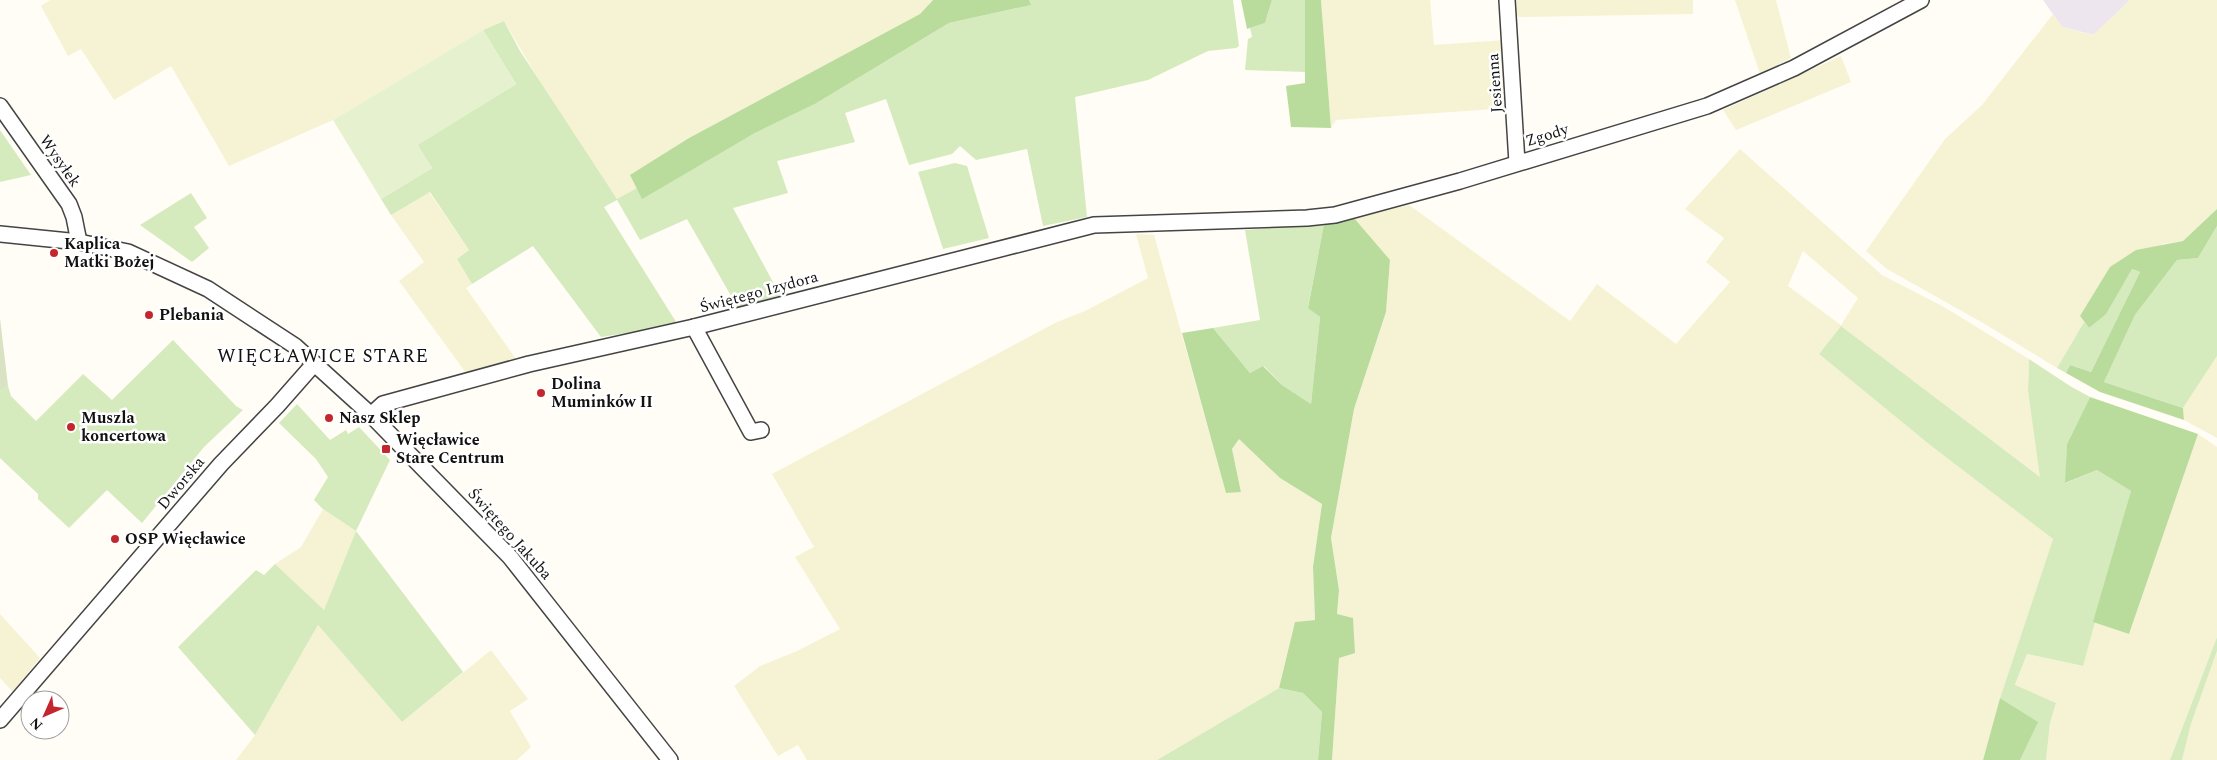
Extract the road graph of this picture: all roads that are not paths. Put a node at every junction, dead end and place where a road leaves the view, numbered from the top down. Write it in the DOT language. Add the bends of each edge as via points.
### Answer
graph roads {
  1 [pos="1507,0"];
  2 [pos="1921,0"];
  3 [pos="0,106"];
  4 [pos="1517,163"];
  5 [pos="1161,222"];
  6 [pos="0,234"];
  7 [pos="79,242"];
  8 [pos="694,327"];
  9 [pos="314,364"];
  10 [pos="371,415"];
  11 [pos="761,430"];
  12 [pos="0,720"];
  13 [pos="670,760"];
  1 -- 4 [label="street, Jesienna"];
  2 -- 4 [label="street, Zgody" via="1794,68 1707,106"];
  3 -- 7 [label="street, Wysyłek" via="68,204"];
  4 -- 5 [label="street, Zgody" via="1335,215"];
  5 -- 8 [label="street, Świętego Izydora" via="1094,225"];
  6 -- 7 [label="street, Świętego Jakuba"];
  7 -- 9 [label="street, Świętego Jakuba" via="128,252 208,289 295,346"];
  8 -- 10 [label="street, Świętego Izydora" via="528,364 383,404"];
  8 -- 11 [label="street" via="751,432"];
  9 -- 10 [label="street, Świętego Jakuba"];
  9 -- 12 [label="street, Dworska" via="221,464"];
  10 -- 13 [label="street, Świętego Jakuba" via="510,557"];
}
